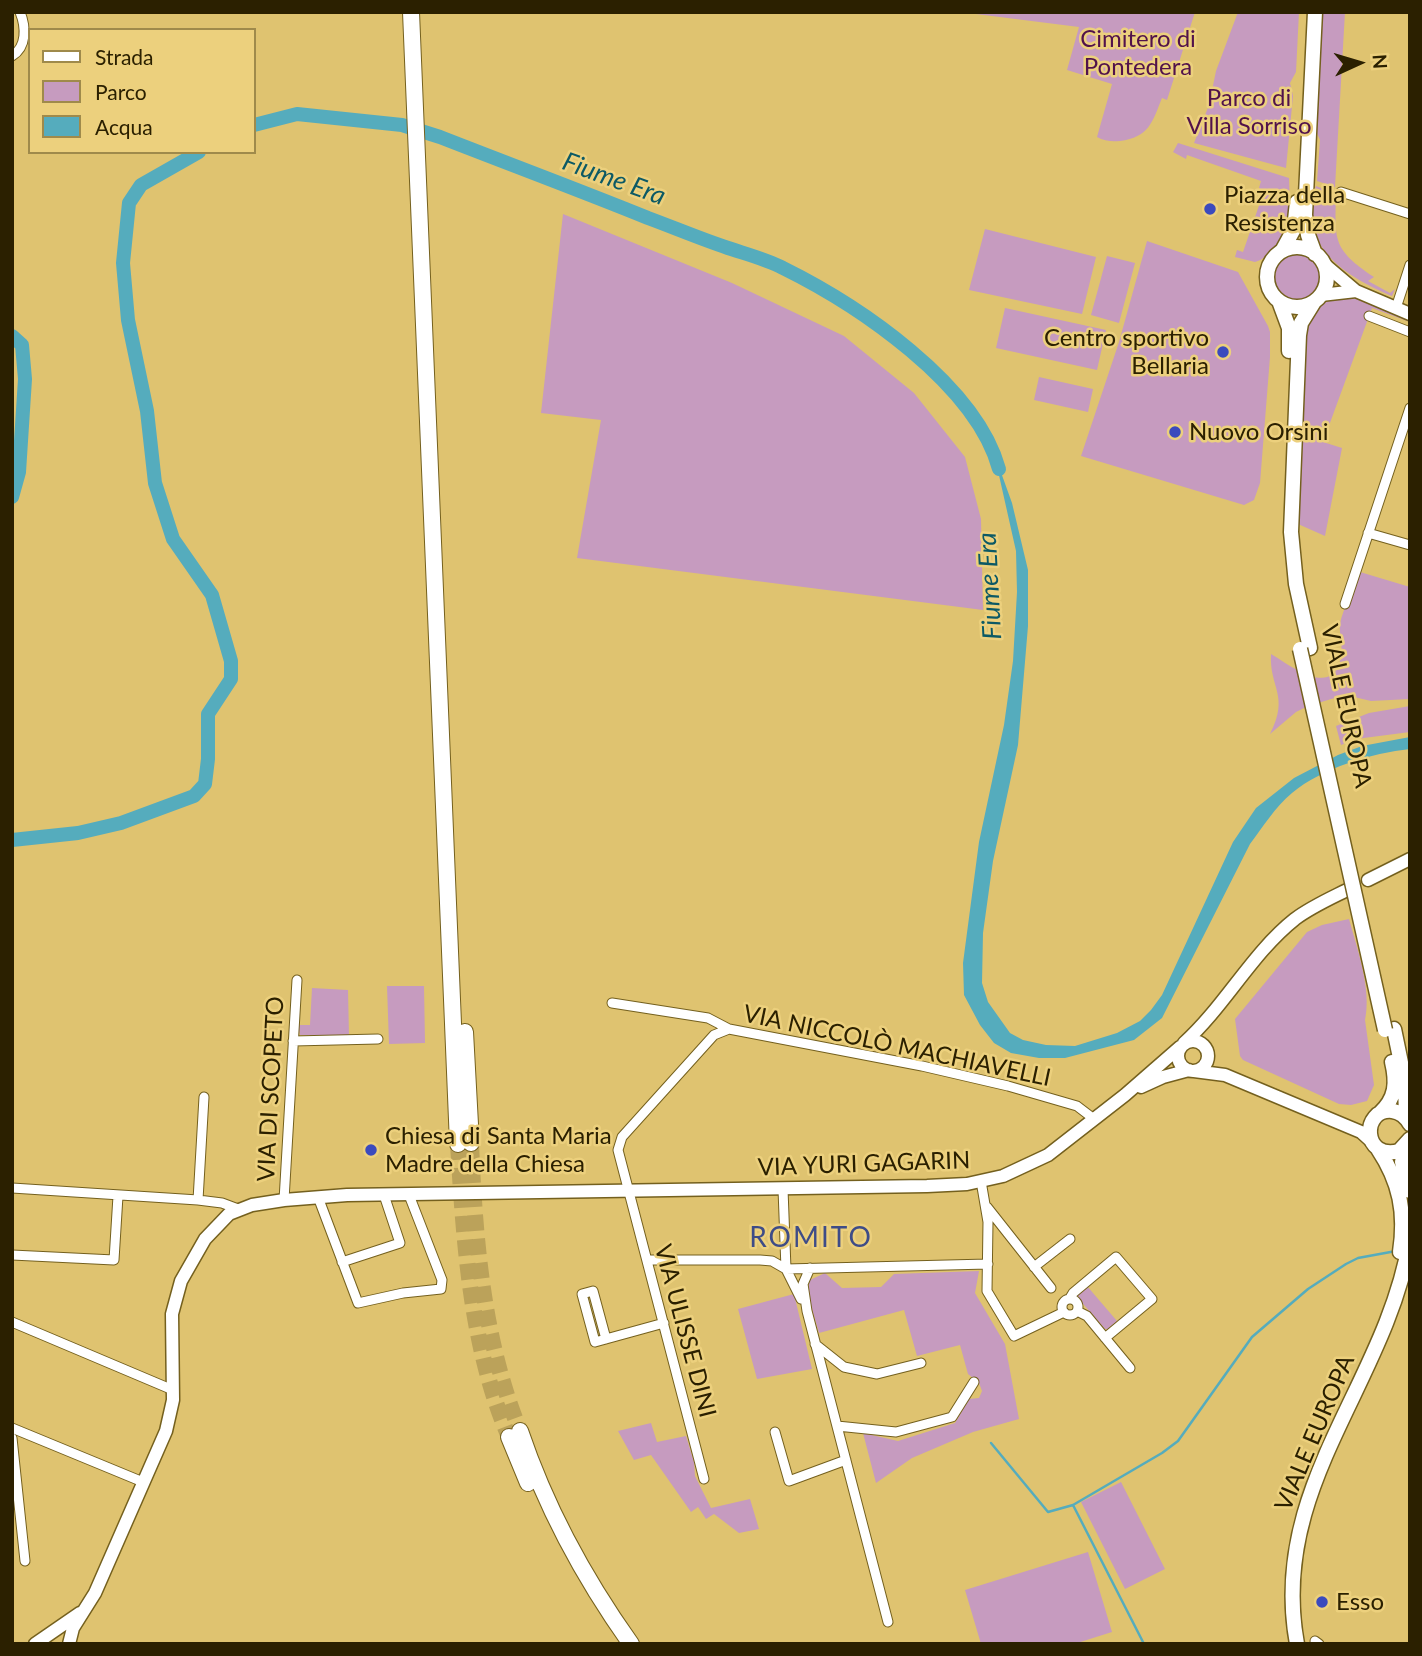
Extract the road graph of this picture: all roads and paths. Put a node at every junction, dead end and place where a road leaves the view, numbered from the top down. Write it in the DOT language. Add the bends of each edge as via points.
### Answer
graph roads {
  1 [pos="20,12"];
  2 [pos="411,12"];
  3 [pos="420,12"];
  4 [pos="1306,12"];
  5 [pos="1315,12"];
  6 [pos="12,56"];
  7 [pos="1341,192"];
  8 [pos="1410,214"];
  9 [pos="1282,251"];
  10 [pos="1319,258"];
  11 [pos="1410,265"];
  12 [pos="427,290"];
  13 [pos="1356,291"];
  14 [pos="1317,298"];
  15 [pos="1279,301"];
  16 [pos="1396,308"];
  17 [pos="1410,314"];
  18 [pos="1368,316"];
  19 [pos="1410,332"];
  20 [pos="1410,408"];
  21 [pos="1405,438"];
  22 [pos="1368,533"];
  23 [pos="1410,545"];
  24 [pos="1345,604"];
  25 [pos="1305,648"];
  26 [pos="1410,859"];
  27 [pos="1368,880"];
  28 [pos="1347,890"];
  29 [pos="297,980"];
  30 [pos="612,1003"];
  31 [pos="1210,1018"];
  32 [pos="729,1029"];
  33 [pos="1390,1030"];
  34 [pos="378,1039"];
  35 [pos="293,1041"];
  36 [pos="1182,1045"];
  37 [pos="1207,1050"];
  38 [pos="1192,1071"];
  39 [pos="1225,1075"];
  40 [pos="1125,1095"];
  41 [pos="204,1097"];
  42 [pos="1379,1114"];
  43 [pos="1329,1119"];
  44 [pos="1408,1121"];
  45 [pos="1090,1123"];
  46 [pos="1408,1142"];
  47 [pos="465,1143"];
  48 [pos="1375,1145"];
  49 [pos="981,1181"];
  50 [pos="12,1188"];
  51 [pos="783,1189"];
  52 [pos="1410,1191"];
  53 [pos="629,1192"];
  54 [pos="384,1195"];
  55 [pos="409,1195"];
  56 [pos="118,1196"];
  57 [pos="318,1196"];
  58 [pos="198,1200"];
  59 [pos="284,1200"];
  60 [pos="986,1207"];
  61 [pos="238,1209"];
  62 [pos="1070,1239"];
  63 [pos="1410,1240"];
  64 [pos="12,1255"];
  65 [pos="646,1260"];
  66 [pos="342,1262"];
  67 [pos="988,1264"];
  68 [pos="1034,1267"];
  69 [pos="810,1268"];
  70 [pos="786,1269"];
  71 [pos="1051,1288"];
  72 [pos="1070,1298"];
  73 [pos="807,1311"];
  74 [pos="1077,1311"];
  75 [pos="1064,1312"];
  76 [pos="12,1322"];
  77 [pos="664,1323"];
  78 [pos="1384,1325"];
  79 [pos="1105,1338"];
  80 [pos="606,1339"];
  81 [pos="815,1344"];
  82 [pos="921,1363"];
  83 [pos="1130,1368"];
  84 [pos="974,1382"];
  85 [pos="173,1390"];
  86 [pos="837,1426"];
  87 [pos="12,1428"];
  88 [pos="775,1432"];
  89 [pos="12,1438"];
  90 [pos="846,1460"];
  91 [pos="14,1472"];
  92 [pos="705,1479"];
  93 [pos="143,1482"];
  94 [pos="25,1561"];
  95 [pos="81,1613"];
  96 [pos="888,1622"];
  97 [pos="54,1630"];
  98 [pos="35,1644"];
  99 [pos="51,1644"];
  100 [pos="69,1644"];
  101 [pos="620,1644"];
  102 [pos="631,1644"];
  103 [pos="1297,1644"];
  1 -- 6 [label="street" via="24,39"];
  2 -- 12 [label="highway"];
  3 -- 12 [label="highway"];
  4 -- 9 [label="main road, VIALE EUROPA" via="1295,219"];
  5 -- 10 [label="main road, VIALE EUROPA" via="1305,218"];
  7 -- 8 [label="street"];
  9 -- 10 [label="main road" via="1299,248"];
  9 -- 15 [label="main road, VIALE EUROPA" via="1271,263 1267,277"];
  10 -- 13 [label="street"];
  10 -- 14 [label="main road, VIALE EUROPA" via="1326,279"];
  11 -- 16 [label="street"];
  12 -- 47 [label="highway"];
  13 -- 14 [label="street"];
  13 -- 16 [label="street"];
  14 -- 15 [label="main road" via="1297,307"];
  14 -- 25 [label="main road, VIALE EUROPA" via="1299,335 1290,503"];
  15 -- 25 [label="main road, VIALE EUROPA" via="1289,334 1282,540 1286,580"];
  16 -- 17 [label="street"];
  18 -- 19 [label="street"];
  20 -- 21 [label="street"];
  21 -- 22 [label="street"];
  22 -- 23 [label="street"];
  22 -- 24 [label="street"];
  25 -- 33 [label="main road, VIALE EUROPA, bridge"];
  26 -- 27 [label="street"];
  28 -- 31 [label="street" via="1286,927"];
  29 -- 35 [label="street, VIA DI SCOPETO"];
  30 -- 32 [label="street" via="708,1018"];
  31 -- 36 [label="street"];
  31 -- 37 [label="street"];
  32 -- 45 [label="street, VIA NICCOLÒ MACHIAVELLI" via="1008,1086 1077,1106"];
  32 -- 53 [label="street, VIA NICCOLÒ MACHIAVELLI" via="715,1035 622,1137 618,1157"];
  33 -- 42 [label="main road, VIALE EUROPA" via="1395,1084 1391,1101"];
  33 -- 44 [label="main road, VIALE EUROPA" via="1405,1082"];
  34 -- 35 [label="street"];
  35 -- 59 [label="street, VIA DI SCOPETO"];
  36 -- 37 [label="street" via="1193,1040"];
  36 -- 38 [label="street" via="1178,1061"];
  36 -- 40 [label="street"];
  37 -- 38 [label="street" via="1206,1062"];
  37 -- 39 [label="street"];
  38 -- 39 [label="street"];
  38 -- 40 [label="street" via="1163,1077"];
  39 -- 43 [label="street"];
  40 -- 45 [label="street, VIA YURI GAGARIN"];
  41 -- 58 [label="street"];
  42 -- 43 [label="street" via="1356,1122"];
  42 -- 44 [label="main road, VIALE EUROPA" via="1394,1111"];
  42 -- 48 [label="main road, VIALE EUROPA" via="1370,1129"];
  43 -- 48 [label="street" via="1363,1133"];
  45 -- 49 [label="street, VIA YURI GAGARIN" via="1038,1160"];
  46 -- 48 [label="main road" via="1390,1153"];
  46 -- 52 [label="main road" via="1402,1162"];
  48 -- 78 [label="main road, VIALE EUROPA" via="1396,1182 1403,1220"];
  49 -- 51 [label="street, VIA YURI GAGARIN"];
  49 -- 60 [label="street"];
  50 -- 56 [label="street"];
  51 -- 53 [label="street, VIA YURI GAGARIN"];
  51 -- 70 [label="street"];
  53 -- 55 [label="street, VIA YURI GAGARIN"];
  53 -- 65 [label="street, VIA ULISSE DINI"];
  54 -- 55 [label="street, VIA YURI GAGARIN"];
  54 -- 57 [label="street, VIA YURI GAGARIN"];
  54 -- 66 [label="street" via="400,1242"];
  55 -- 66 [label="street" via="442,1289 358,1303"];
  56 -- 58 [label="street"];
  56 -- 64 [label="street" via="114,1260"];
  57 -- 59 [label="street, VIA YURI GAGARIN"];
  57 -- 66 [label="street"];
  58 -- 61 [label="street"];
  59 -- 61 [label="street, VIA YURI GAGARIN"];
  60 -- 67 [label="street"];
  60 -- 68 [label="street"];
  61 -- 85 [label="street" via="205,1239 177,1292 172,1325"];
  62 -- 68 [label="street"];
  63 -- 78 [label="main road, VIALE EUROPA" via="1398,1292"];
  65 -- 70 [label="street" via="760,1260"];
  65 -- 77 [label="street, VIA ULISSE DINI"];
  67 -- 69 [label="street"];
  67 -- 75 [label="street" via="987,1292 1014,1336"];
  68 -- 71 [label="street"];
  69 -- 70 [label="street"];
  69 -- 73 [label="street" via="803,1284"];
  70 -- 73 [label="street"];
  72 -- 74 [label="street" via="1078,1304"];
  72 -- 75 [label="street" via="1063,1303"];
  72 -- 79 [label="street" via="1116,1256 1152,1299"];
  73 -- 81 [label="street"];
  74 -- 75 [label="street"];
  74 -- 79 [label="street"];
  76 -- 85 [label="street"];
  77 -- 80 [label="street"];
  77 -- 92 [label="street, VIA ULISSE DINI"];
  78 -- 103 [label="main road, VIALE EUROPA" via="1302,1516 1292,1585"];
  79 -- 83 [label="street"];
  80 -- 80 [label="street" via="593,1291 582,1294 595,1342"];
  81 -- 82 [label="street" via="844,1367 877,1374"];
  81 -- 86 [label="street"];
  84 -- 86 [label="street" via="952,1417 896,1432"];
  85 -- 93 [label="street" via="166,1431"];
  86 -- 90 [label="street"];
  87 -- 93 [label="street"];
  88 -- 90 [label="street" via="789,1481"];
  89 -- 91 [label="street"];
  90 -- 96 [label="street"];
  91 -- 94 [label="street"];
  93 -- 95 [label="street" via="95,1593"];
  95 -- 97 [label="street"];
  95 -- 100 [label="street"];
  97 -- 98 [label="street"];
  97 -- 99 [label="street"];
  101 -- 102 [label="highway" via="552,1533 515,1434 568,1545"];
}
